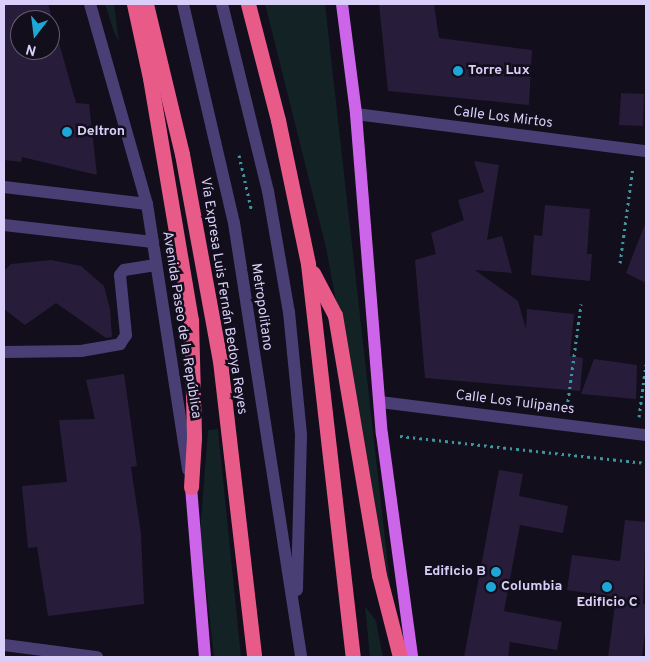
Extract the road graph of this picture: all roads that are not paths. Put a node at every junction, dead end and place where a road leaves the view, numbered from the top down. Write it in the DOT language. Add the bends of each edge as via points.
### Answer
graph roads {
  1 [pos="90,4"];
  2 [pos="134,4"];
  3 [pos="146,4"];
  4 [pos="183,4"];
  5 [pos="222,4"];
  6 [pos="248,4"];
  7 [pos="342,4"];
  8 [pos="356,114"];
  9 [pos="641,150"];
  10 [pos="4,187"];
  11 [pos="147,204"];
  12 [pos="4,225"];
  13 [pos="153,242"];
  14 [pos="308,264"];
  15 [pos="156,265"];
  16 [pos="4,352"];
  17 [pos="380,402"];
  18 [pos="642,435"];
  19 [pos="191,487"];
  20 [pos="296,618"];
  21 [pos="4,645"];
  22 [pos="97,657"];
  23 [pos="205,657"];
  24 [pos="254,657"];
  25 [pos="301,657"];
  26 [pos="353,657"];
  27 [pos="400,657"];
  28 [pos="412,657"];
  1 -- 11 [label="street, Avenida Paseo de la República"];
  2 -- 19 [label="highway" via="150,78 191,320 194,438"];
  3 -- 24 [label="highway, Vía Expresa Luis Fernán Bedoya Reyes" via="182,154 220,361"];
  4 -- 20 [label="street, Metropolitano" via="234,223"];
  5 -- 20 [label="street, Metropolitano" via="268,191 289,312 301,435"];
  6 -- 14 [label="highway" via="278,120"];
  7 -- 8 [label="main road"];
  8 -- 9 [label="street, Calle Los Mirtos"];
  8 -- 17 [label="main road"];
  10 -- 11 [label="street"];
  11 -- 13 [label="street, Avenida Paseo de la República"];
  12 -- 13 [label="street"];
  13 -- 15 [label="street, Avenida Paseo de la República"];
  14 -- 26 [label="highway"];
  14 -- 27 [label="highway" via="335,315 379,575"];
  15 -- 16 [label="street" via="124,270 120,275 126,334 120,344 81,351"];
  15 -- 19 [label="street, Avenida Paseo de la República"];
  17 -- 18 [label="street, Calle Los Tulipanes"];
  17 -- 28 [label="main road"];
  19 -- 23 [label="main road, Avenida Paseo de la República"];
  20 -- 25 [label="street, Metropolitano"];
  21 -- 22 [label="street"];
}
